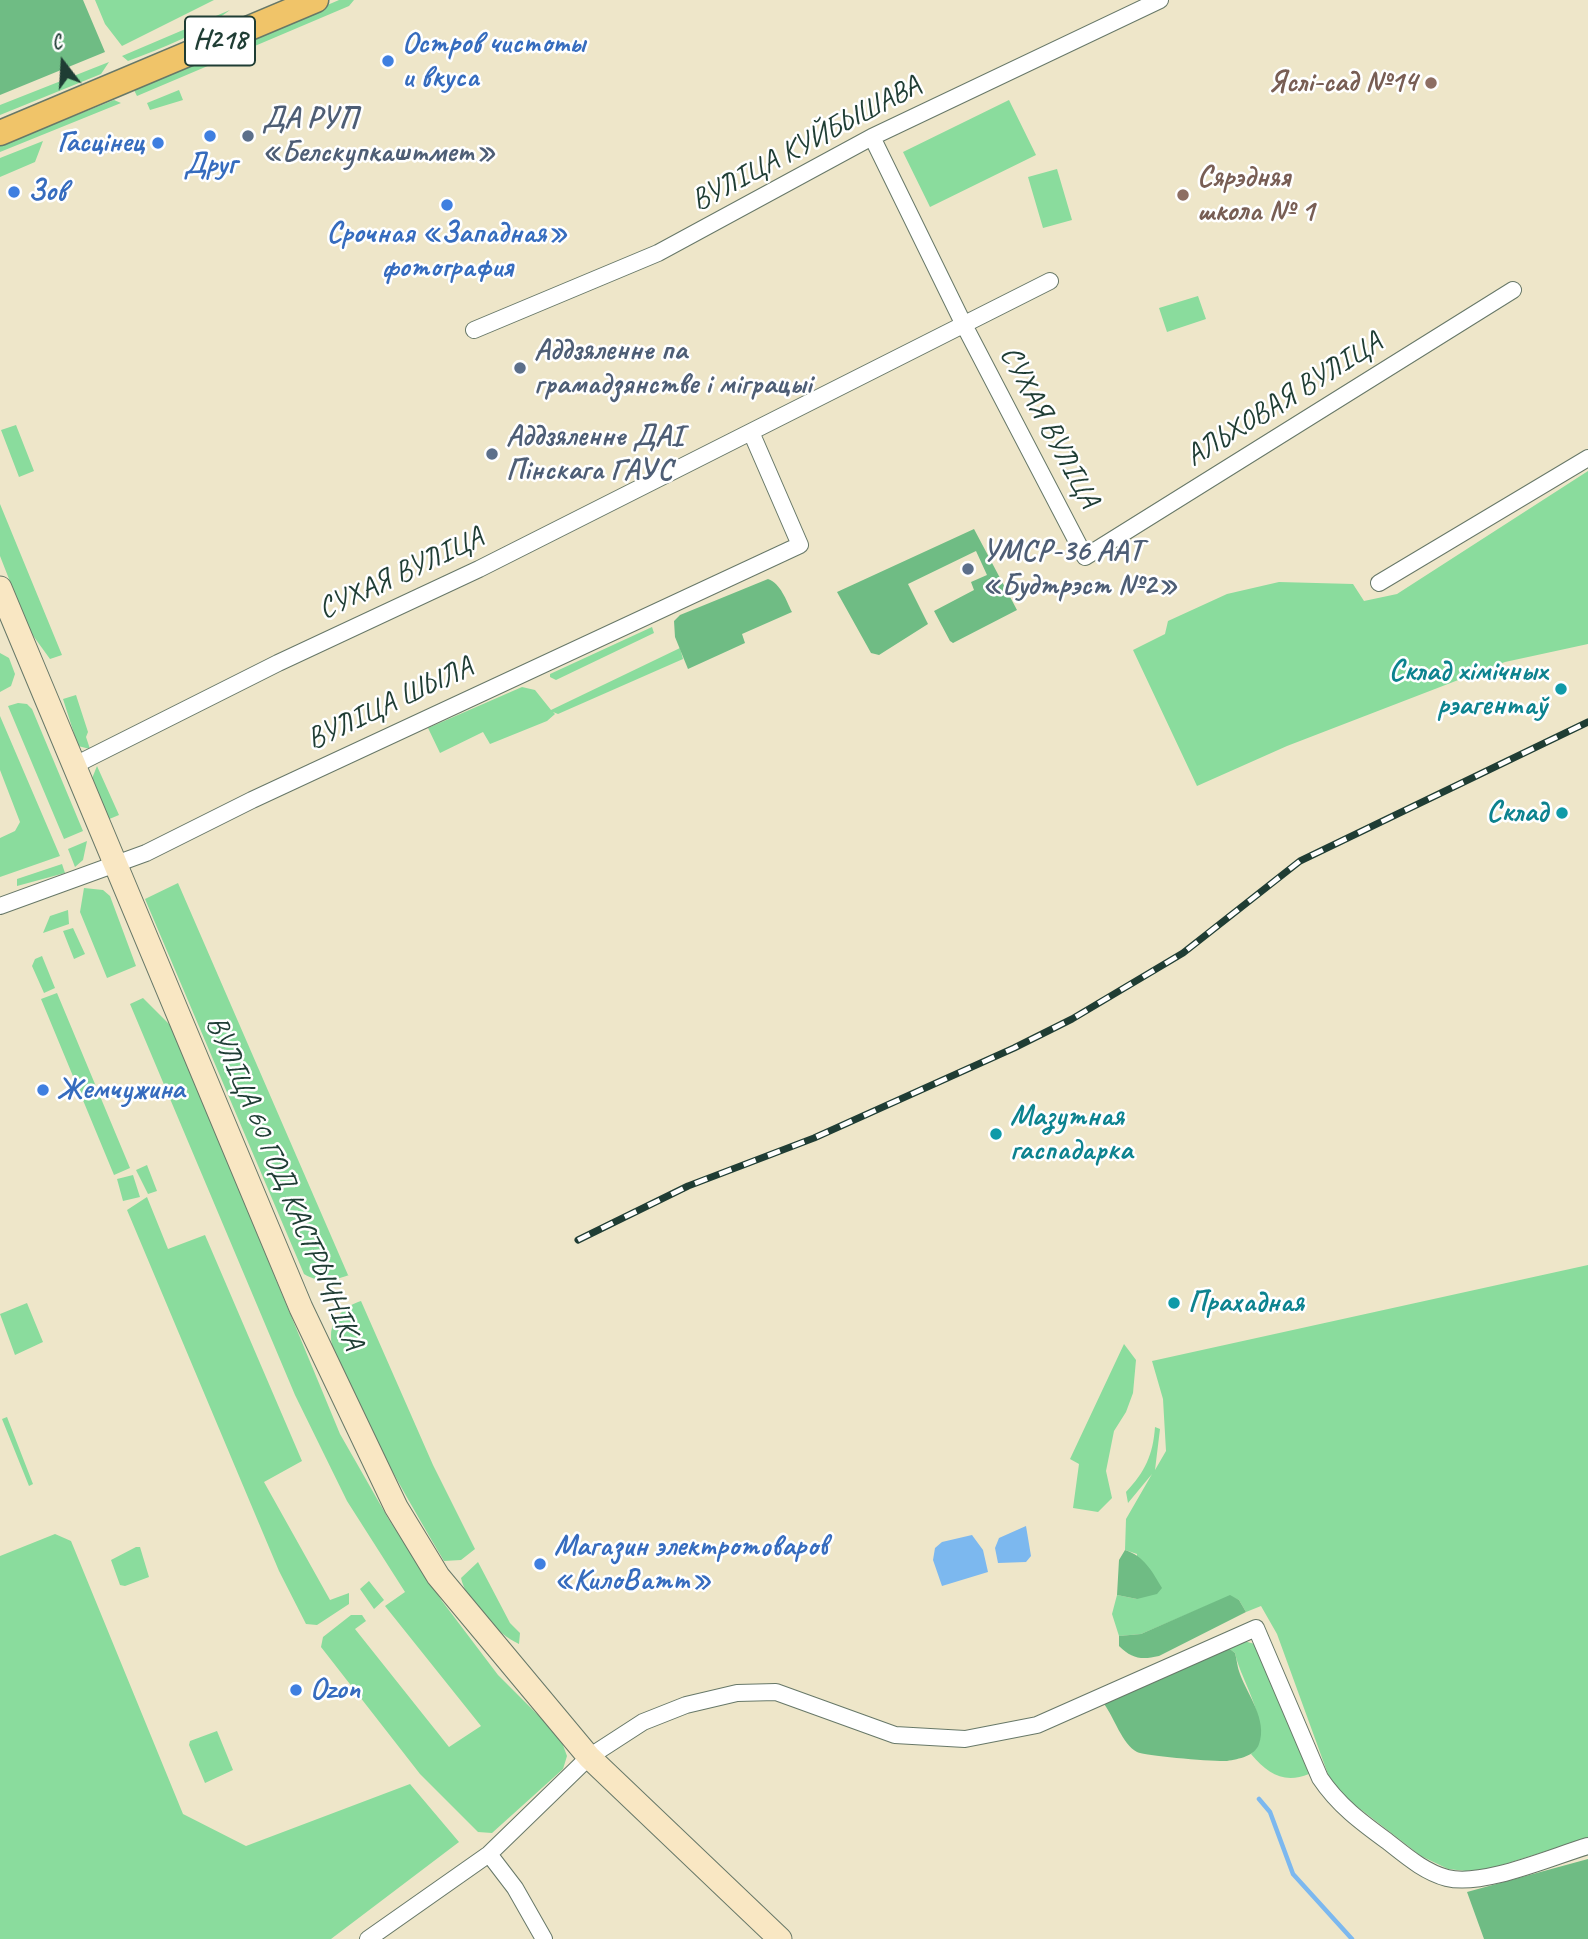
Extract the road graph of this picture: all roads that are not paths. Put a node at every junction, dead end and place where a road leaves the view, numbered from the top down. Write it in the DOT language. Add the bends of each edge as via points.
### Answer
graph roads {
  1 [pos="316,0"];
  2 [pos="1160,0"];
  3 [pos="0,133"];
  4 [pos="872,137"];
  5 [pos="1050,281"];
  6 [pos="1513,290"];
  7 [pos="963,323"];
  8 [pos="474,330"];
  9 [pos="751,432"];
  10 [pos="1588,458"];
  11 [pos="1085,556"];
  12 [pos="1379,583"];
  13 [pos="0,588"];
  14 [pos="73,766"];
  15 [pos="117,863"];
  16 [pos="0,906"];
  17 [pos="589,1757"];
  18 [pos="1588,1846"];
  19 [pos="489,1854"];
  20 [pos="368,1939"];
  21 [pos="544,1939"];
  22 [pos="780,1939"];
  1 -- 3 [label="main road, Н218"];
  2 -- 4 [label="street, ВУЛІЦА КУЙБЫШАВА"];
  4 -- 7 [label="street, СУХАЯ ВУЛІЦА"];
  4 -- 8 [label="street, ВУЛІЦА КУЙБЫШАВА" via="658,253"];
  5 -- 7 [label="street, СУХАЯ ВУЛІЦА"];
  6 -- 11 [label="street, АЛЬХОВАЯ ВУЛІЦА"];
  7 -- 9 [label="street, СУХАЯ ВУЛІЦА"];
  7 -- 11 [label="street, СУХАЯ ВУЛІЦА"];
  9 -- 14 [label="street, СУХАЯ ВУЛІЦА"];
  9 -- 15 [label="street, ВУЛІЦА ШЫЛА" via="800,545"];
  10 -- 12 [label="street"];
  13 -- 14 [label="street, ВУЛІЦА 60 ГОД КАСТРЫЧНІКА"];
  14 -- 15 [label="street, ВУЛІЦА 60 ГОД КАСТРЫЧНІКА"];
  15 -- 16 [label="street, ВУЛІЦА ШЫЛА"];
  15 -- 17 [label="street, ВУЛІЦА 60 ГОД КАСТРЫЧНІКА" via="301,1308 396,1507 438,1576"];
  17 -- 18 [label="street" via="643,1722 686,1705 758,1690 805,1701 895,1735 965,1739 1013,1731 1049,1720 1256,1628 1320,1779 1347,1811 1427,1870 1462,1880 1484,1877"];
  17 -- 19 [label="street"];
  17 -- 22 [label="street, ВУЛІЦА 60 ГОД КАСТРЫЧНІКА"];
  19 -- 20 [label="street"];
  19 -- 21 [label="street"];
}
